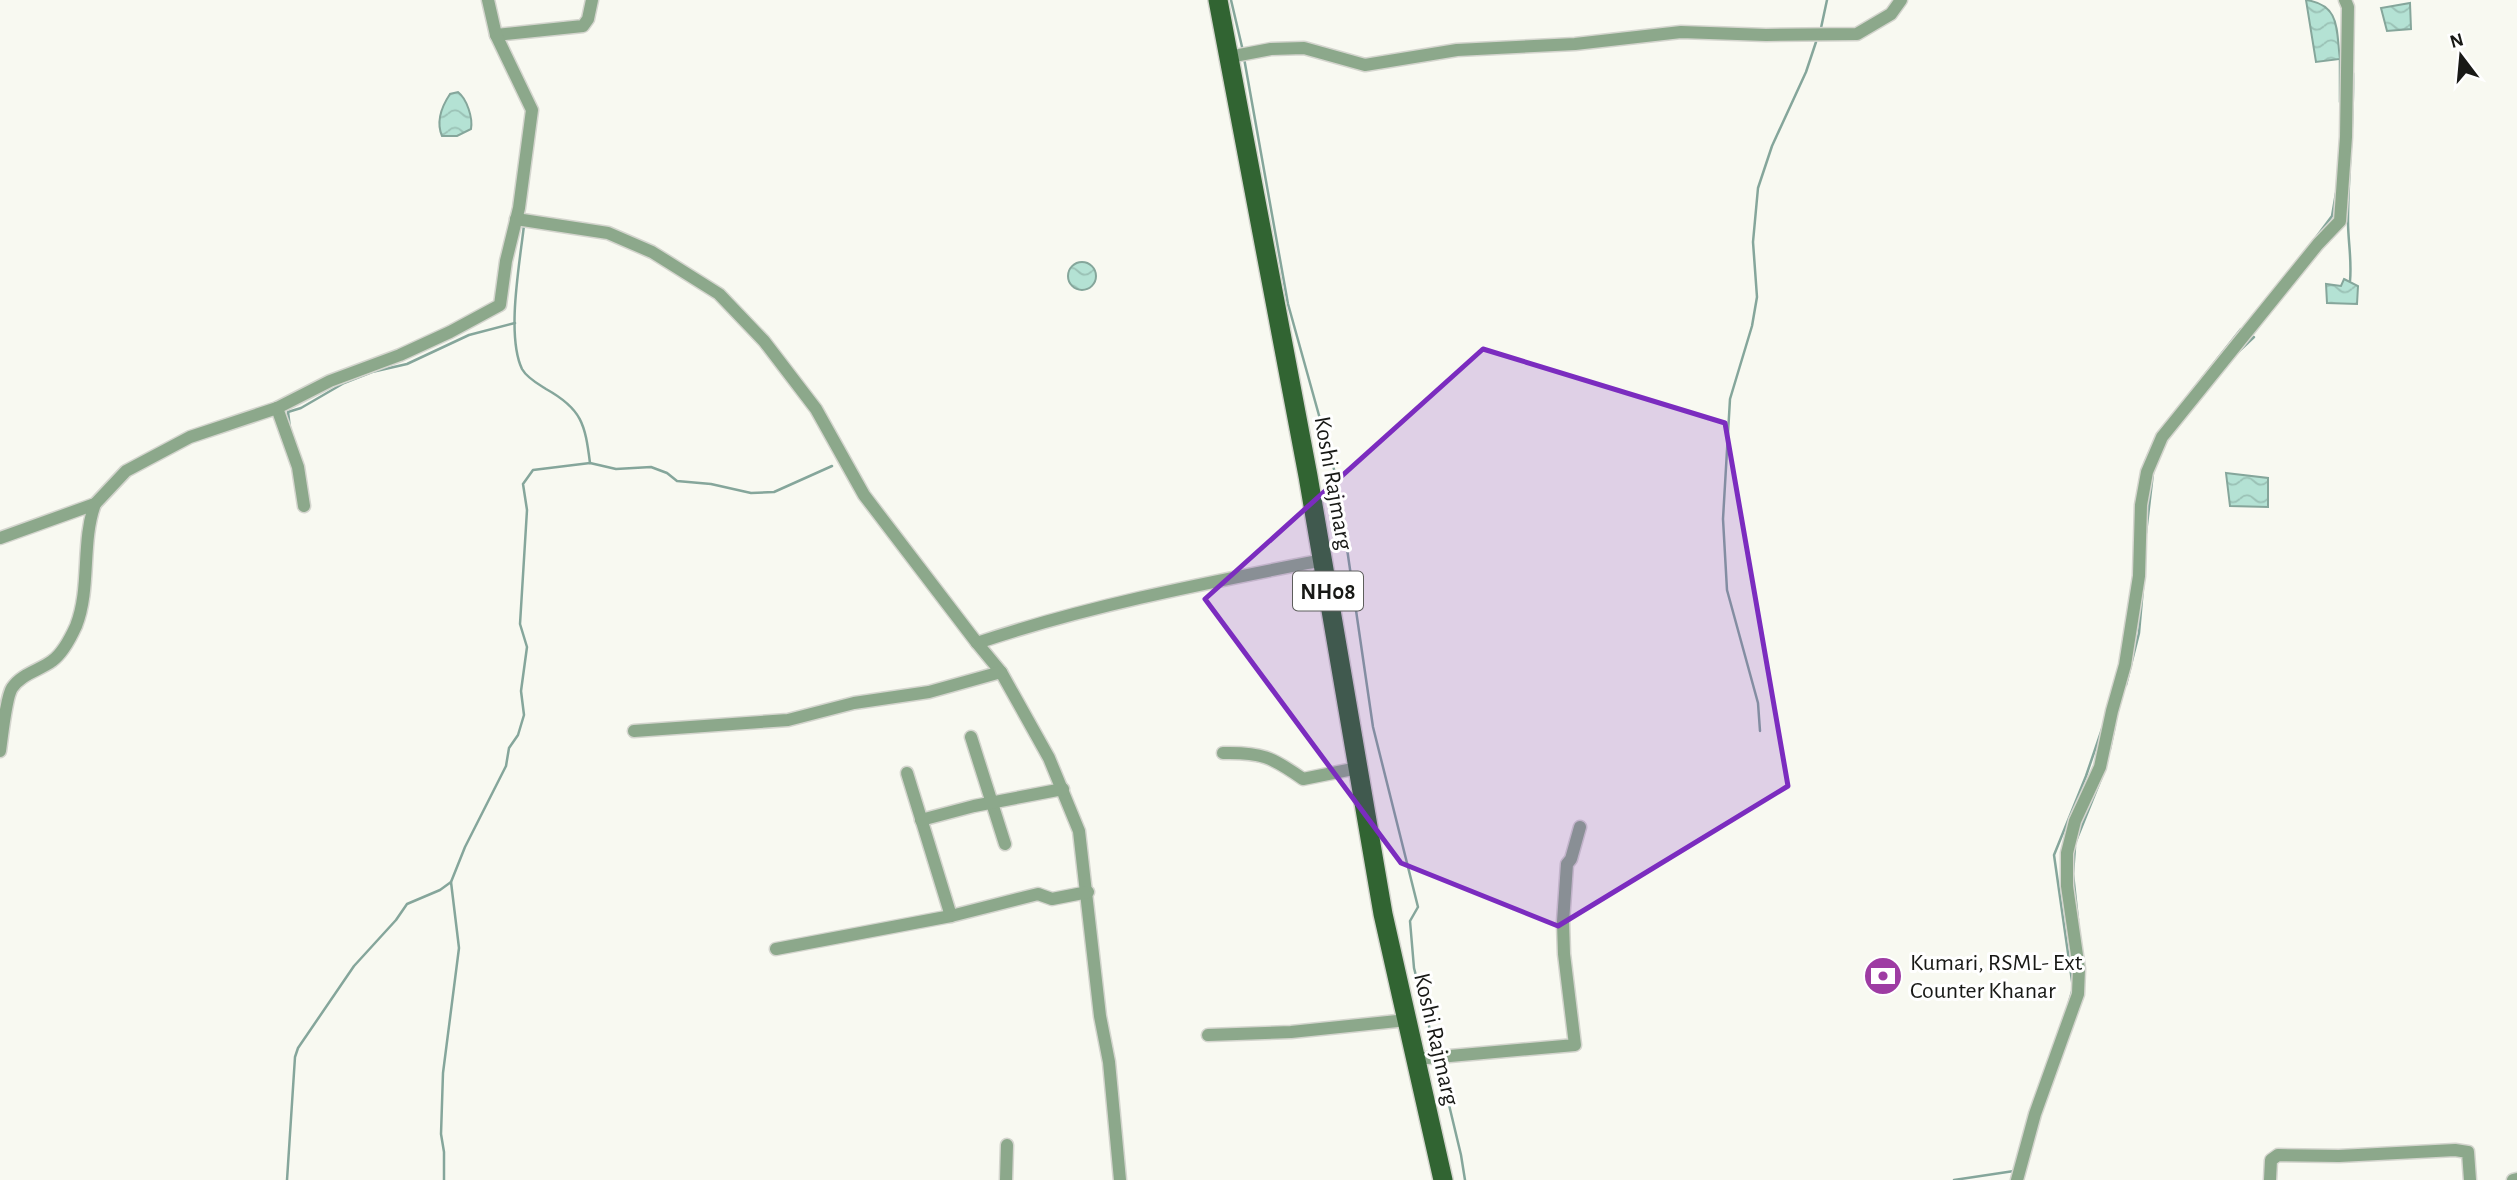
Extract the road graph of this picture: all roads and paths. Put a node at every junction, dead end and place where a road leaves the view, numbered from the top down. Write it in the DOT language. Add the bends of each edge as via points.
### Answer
graph roads {
  1 [pos="488,0"];
  2 [pos="592,0"];
  3 [pos="1218,0"];
  4 [pos="1901,0"];
  5 [pos="2346,0"];
  6 [pos="496,35"];
  7 [pos="1239,55"];
  8 [pos="516,219"];
  9 [pos="276,408"];
  10 [pos="95,504"];
  11 [pos="304,506"];
  12 [pos="0,538"];
  13 [pos="1323,560"];
  14 [pos="977,643"];
  15 [pos="1001,671"];
  16 [pos="634,731"];
  17 [pos="971,737"];
  18 [pos="0,751"];
  19 [pos="1223,753"];
  20 [pos="1357,768"];
  21 [pos="907,773"];
  22 [pos="1063,789"];
  23 [pos="990,803"];
  24 [pos="921,820"];
  25 [pos="1580,827"];
  26 [pos="1005,844"];
  27 [pos="1088,892"];
  28 [pos="951,916"];
  29 [pos="776,949"];
  30 [pos="1407,1020"];
  31 [pos="1208,1035"];
  32 [pos="1416,1059"];
  33 [pos="1007,1145"];
  34 [pos="1006,1180"];
  35 [pos="1120,1180"];
  36 [pos="1443,1180"];
  37 [pos="2017,1180"];
  38 [pos="2270,1180"];
  39 [pos="2470,1180"];
  1 -- 6 [label="street"];
  2 -- 6 [label="street" via="588,19 580,27"];
  3 -- 7 [label="main road, Koshi Rajmarg / NH08"];
  4 -- 7 [label="street" via="1891,14 1857,34 1681,32 1457,50 1366,65 1304,48"];
  5 -- 37 [label="street" via="2346,137 2340,221 2162,437 2147,472 2139,576 2125,665 2100,767 2075,821 2067,853 2078,994"];
  6 -- 8 [label="street" via="532,110"];
  7 -- 13 [label="main road, Koshi Rajmarg / NH08"];
  8 -- 9 [label="street" via="500,305 400,355 330,381"];
  8 -- 14 [label="street" via="608,233 652,252 719,294 764,341 816,409 864,495"];
  9 -- 10 [label="street" via="190,437 126,471"];
  9 -- 11 [label="street" via="298,467"];
  10 -- 12 [label="street"];
  10 -- 18 [label="street" via="76,625 53,661 12,688"];
  13 -- 14 [label="street" via="1133,598"];
  13 -- 20 [label="main road, Koshi Rajmarg / NH08"];
  14 -- 15 [label="street"];
  15 -- 16 [label="street" via="929,692 854,703 788,720"];
  15 -- 22 [label="street"];
  17 -- 23 [label="street"];
  19 -- 20 [label="street" via="1255,752 1303,779"];
  20 -- 30 [label="main road, Koshi Rajmarg / NH08"];
  21 -- 24 [label="street"];
  22 -- 23 [label="street"];
  22 -- 27 [label="street" via="1079,831"];
  23 -- 24 [label="street"];
  23 -- 26 [label="street"];
  24 -- 28 [label="street"];
  25 -- 32 [label="street" via="1567,864 1563,922 1575,1045"];
  27 -- 28 [label="street" via="1052,899 1038,894"];
  27 -- 35 [label="street"];
  28 -- 29 [label="street"];
  30 -- 31 [label="street"];
  30 -- 32 [label="main road, Koshi Rajmarg / NH08"];
  32 -- 36 [label="main road, Koshi Rajmarg / NH08"];
  33 -- 34 [label="street"];
  38 -- 39 [label="street" via="2271,1160 2278,1155 2455,1150 2468,1152"];
}
